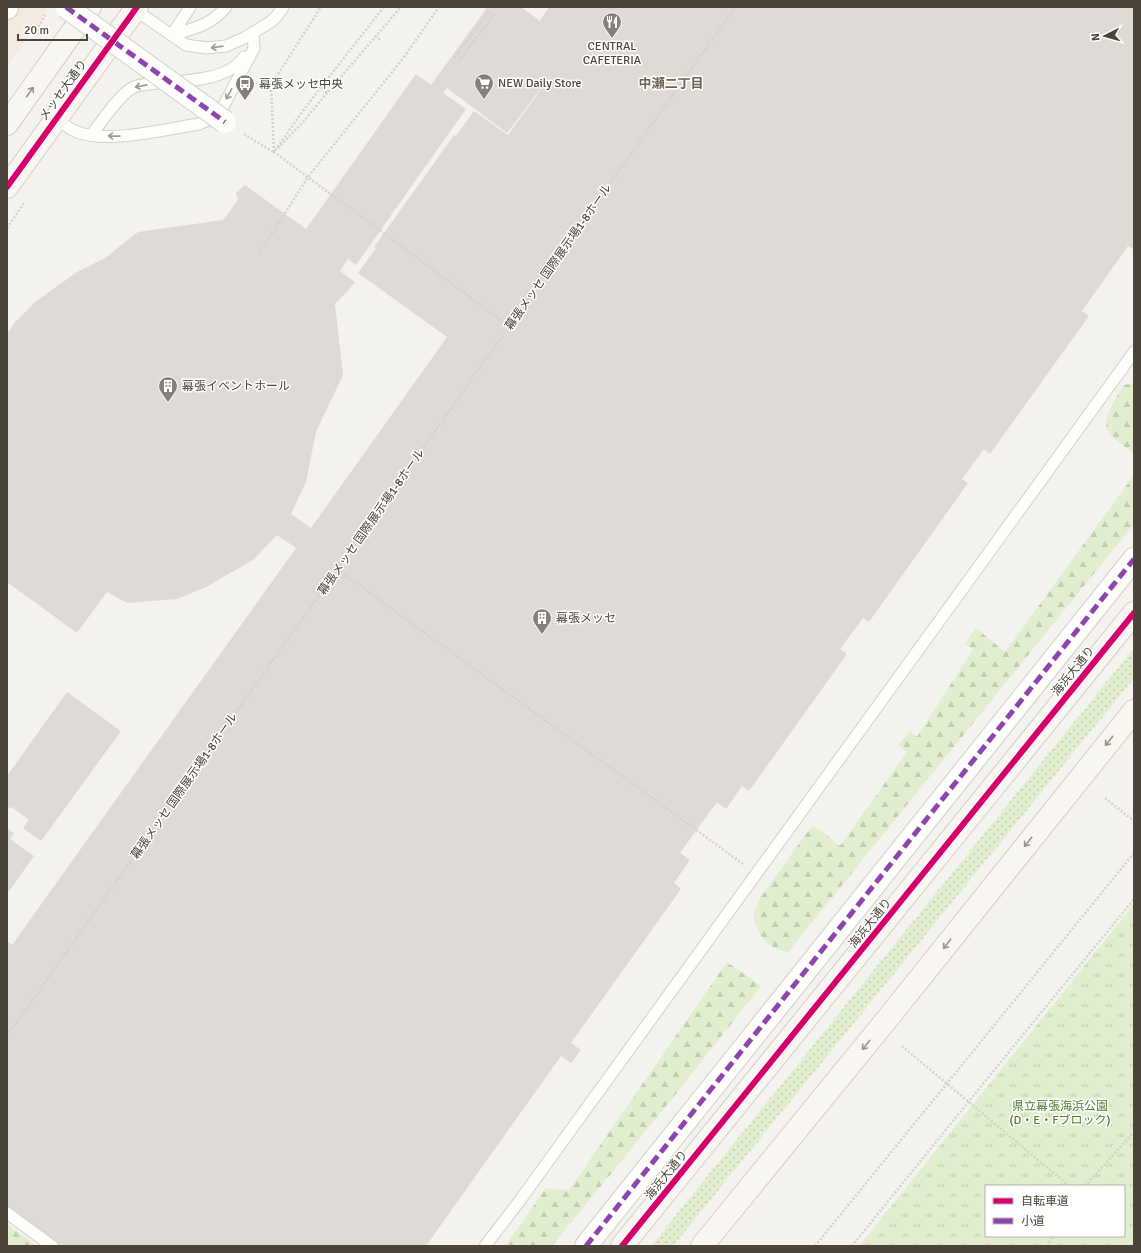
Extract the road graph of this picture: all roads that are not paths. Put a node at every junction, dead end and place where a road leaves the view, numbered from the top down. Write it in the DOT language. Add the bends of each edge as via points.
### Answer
graph roads {
  1 [pos="66,7"];
  2 [pos="90,7"];
  3 [pos="190,7"];
  4 [pos="226,7"];
  5 [pos="283,7"];
  6 [pos="134,8"];
  7 [pos="253,33"];
  8 [pos="172,36"];
  9 [pos="56,118"];
  10 [pos="225,122"];
  11 [pos="7,124"];
  12 [pos="91,135"];
  13 [pos="7,186"];
  14 [pos="1134,352"];
  15 [pos="1134,559"];
  16 [pos="1134,614"];
  17 [pos="1134,711"];
  18 [pos="7,1213"];
  19 [pos="52,1246"];
  20 [pos="485,1246"];
  21 [pos="586,1246"];
  22 [pos="622,1246"];
  23 [pos="702,1246"];
  1 -- 10 [label="street, bridge"];
  11 -- 2 [label="street, one-way"];
  3 -- 8 [label="lane"];
  4 -- 8 [label="lane" via="219,16 207,24"];
  5 -- 7 [label="lane" via="276,17"];
  6 -- 8 [label="lane"];
  6 -- 9 [label="street, メッセ大通り"];
  7 -- 8 [label="lane, one-way" via="226,46 206,48 186,45"];
  7 -- 12 [label="lane, one-way" via="251,47 235,68 208,77 134,87 123,94"];
  7 -- 12 [label="lane, one-way" via="254,48 224,105 210,119 199,124 122,136"];
  9 -- 12 [label="lane" via="76,131"];
  9 -- 13 [label="street, メッセ大通り"];
  14 -- 20 [label="lane"];
  15 -- 21 [label="street"];
  16 -- 22 [label="street, 海浜大通り"];
  17 -- 23 [label="street, one-way"];
  18 -- 19 [label="lane"];
}
